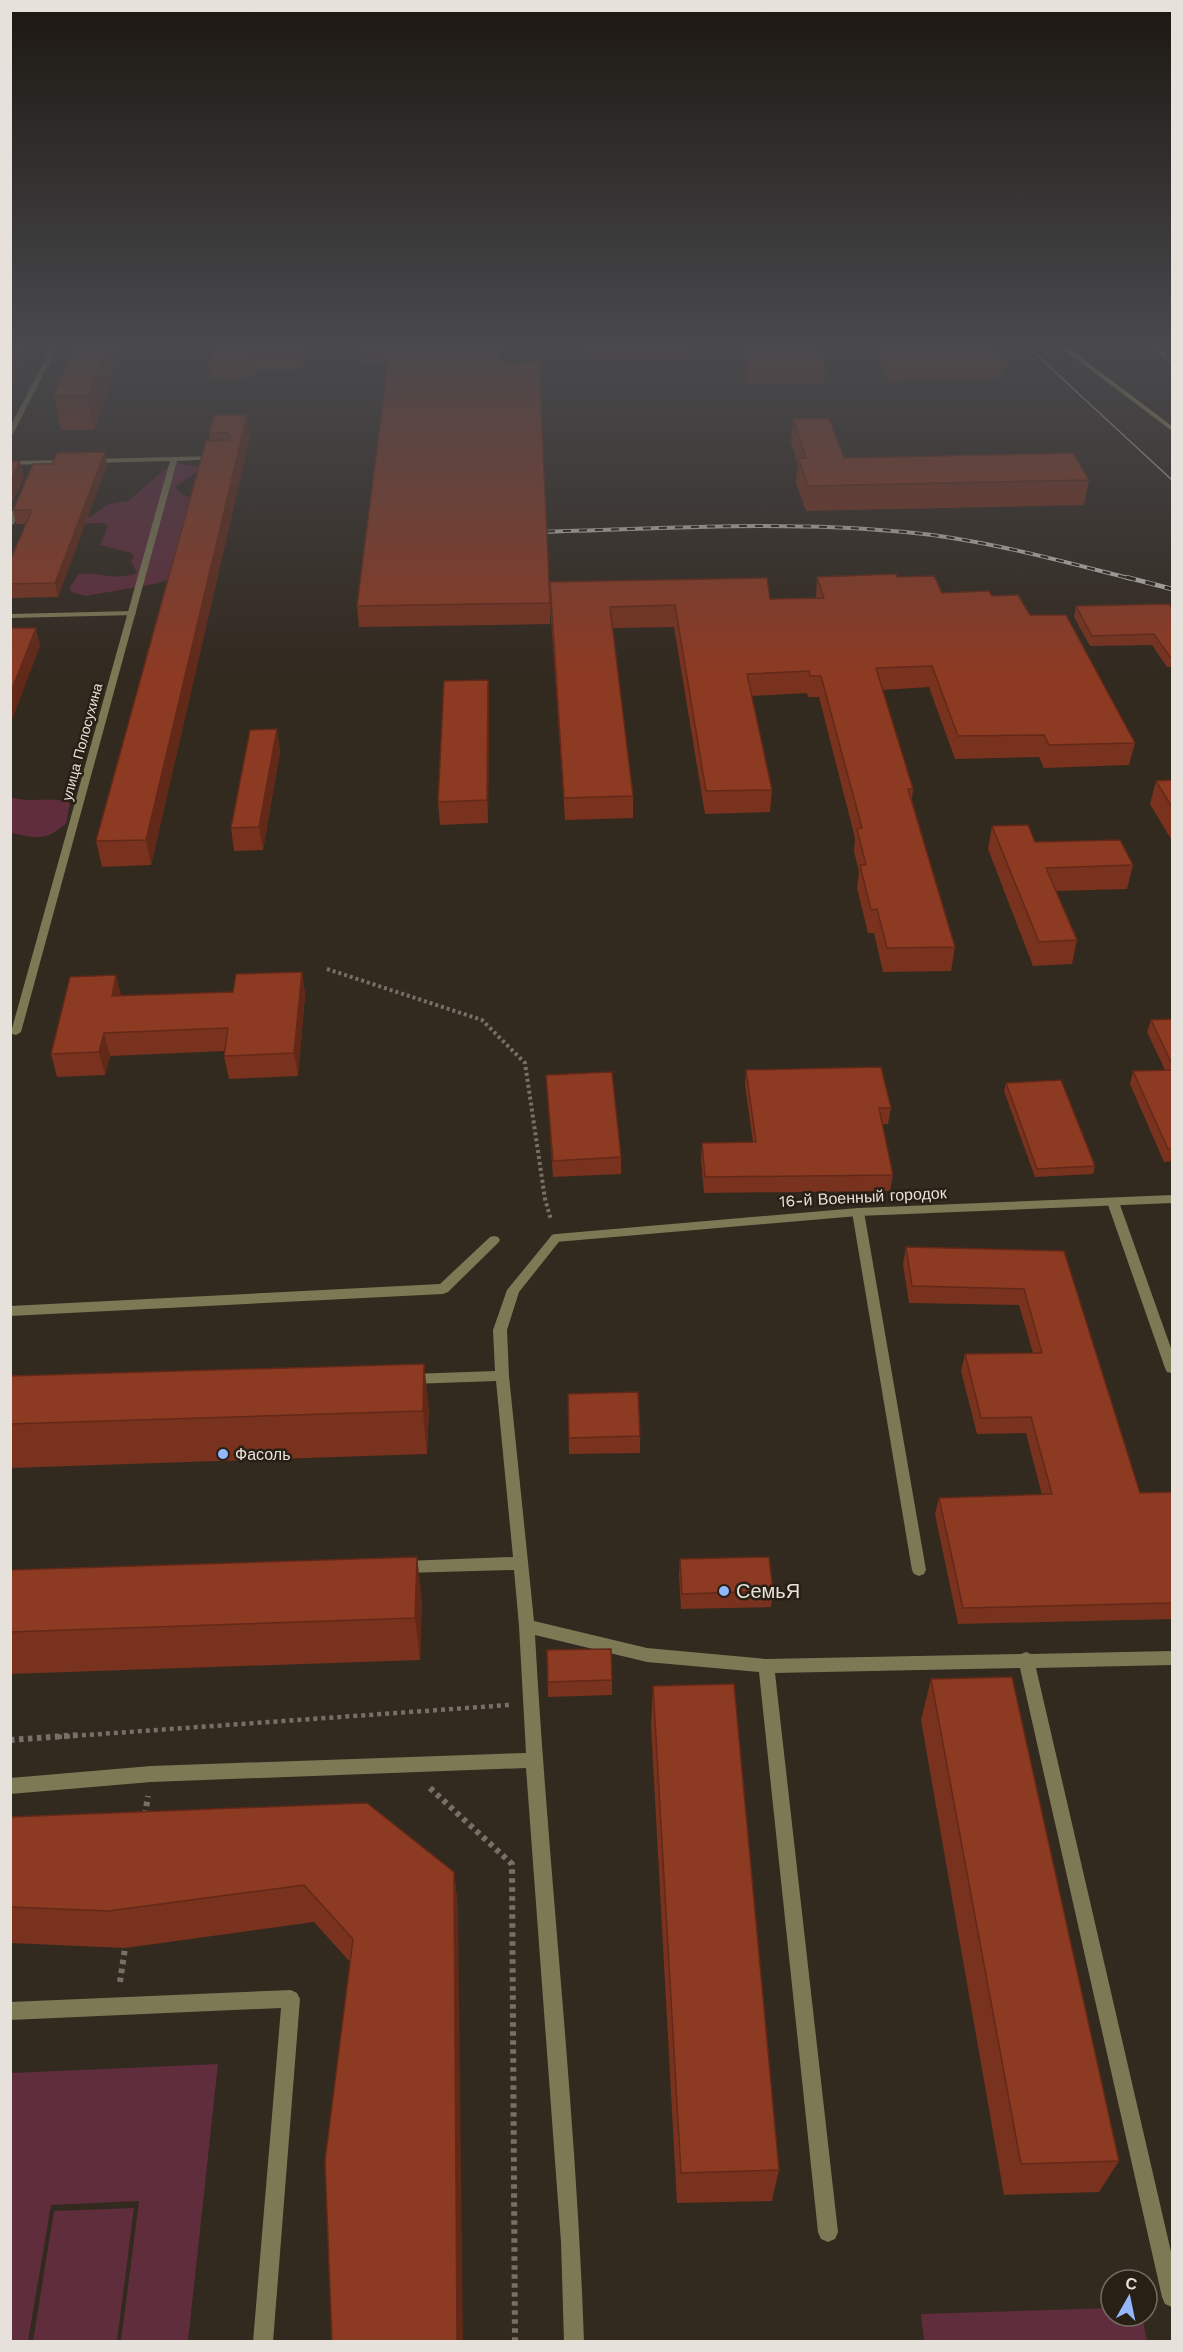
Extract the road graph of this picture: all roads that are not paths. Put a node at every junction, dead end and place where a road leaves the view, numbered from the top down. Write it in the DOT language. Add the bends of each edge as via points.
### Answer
graph roads {
  1 [pos="229,458"];
  2 [pos="174,459"];
  3 [pos="37,462"];
  4 [pos="10,463"];
  5 [pos="32,472"];
  6 [pos="24,493"];
  7 [pos="10,524"];
  8 [pos="132,613"];
  9 [pos="10,616"];
  10 [pos="16,1032"];
  11 [pos="1173,1199"];
  12 [pos="1113,1202"];
  13 [pos="858,1212"];
  14 [pos="494,1240"];
  15 [pos="10,1311"];
  16 [pos="1173,1368"];
  17 [pos="502,1376"];
  18 [pos="397,1379"];
  19 [pos="521,1563"];
  20 [pos="390,1568"];
  21 [pos="919,1570"];
  22 [pos="527,1626"];
  23 [pos="1173,1658"];
  24 [pos="1026,1659"];
  25 [pos="766,1666"];
  26 [pos="534,1760"];
  27 [pos="10,1786"];
  28 [pos="10,2011"];
  29 [pos="828,2232"];
  30 [pos="1173,2297"];
  31 [pos="263,2342"];
  32 [pos="574,2342"];
  1 -- 2 [label="street"];
  2 -- 3 [label="street"];
  2 -- 8 [label="street, улица Полосухина"];
  3 -- 4 [label="street"];
  3 -- 5 [label="street"];
  6 -- 7 [label="street"];
  8 -- 9 [label="street"];
  8 -- 10 [label="street, улица Полосухина"];
  11 -- 12 [label="street, 16-й Военный городок"];
  12 -- 13 [label="street, 16-й Военный городок"];
  12 -- 16 [label="street"];
  13 -- 17 [label="street, 16-й Военный городок" via="556,1238 513,1290 500,1330"];
  13 -- 21 [label="street"];
  14 -- 15 [label="street" via="443,1289"];
  17 -- 18 [label="street"];
  17 -- 19 [label="street"];
  19 -- 20 [label="street"];
  19 -- 22 [label="street"];
  22 -- 25 [label="street" via="648,1655"];
  22 -- 26 [label="street"];
  23 -- 24 [label="street"];
  24 -- 25 [label="street"];
  24 -- 30 [label="street"];
  25 -- 29 [label="street"];
  26 -- 27 [label="street" via="151,1774"];
  26 -- 32 [label="street" via="571,2242"];
  28 -- 31 [label="street" via="291,1999"];
}
